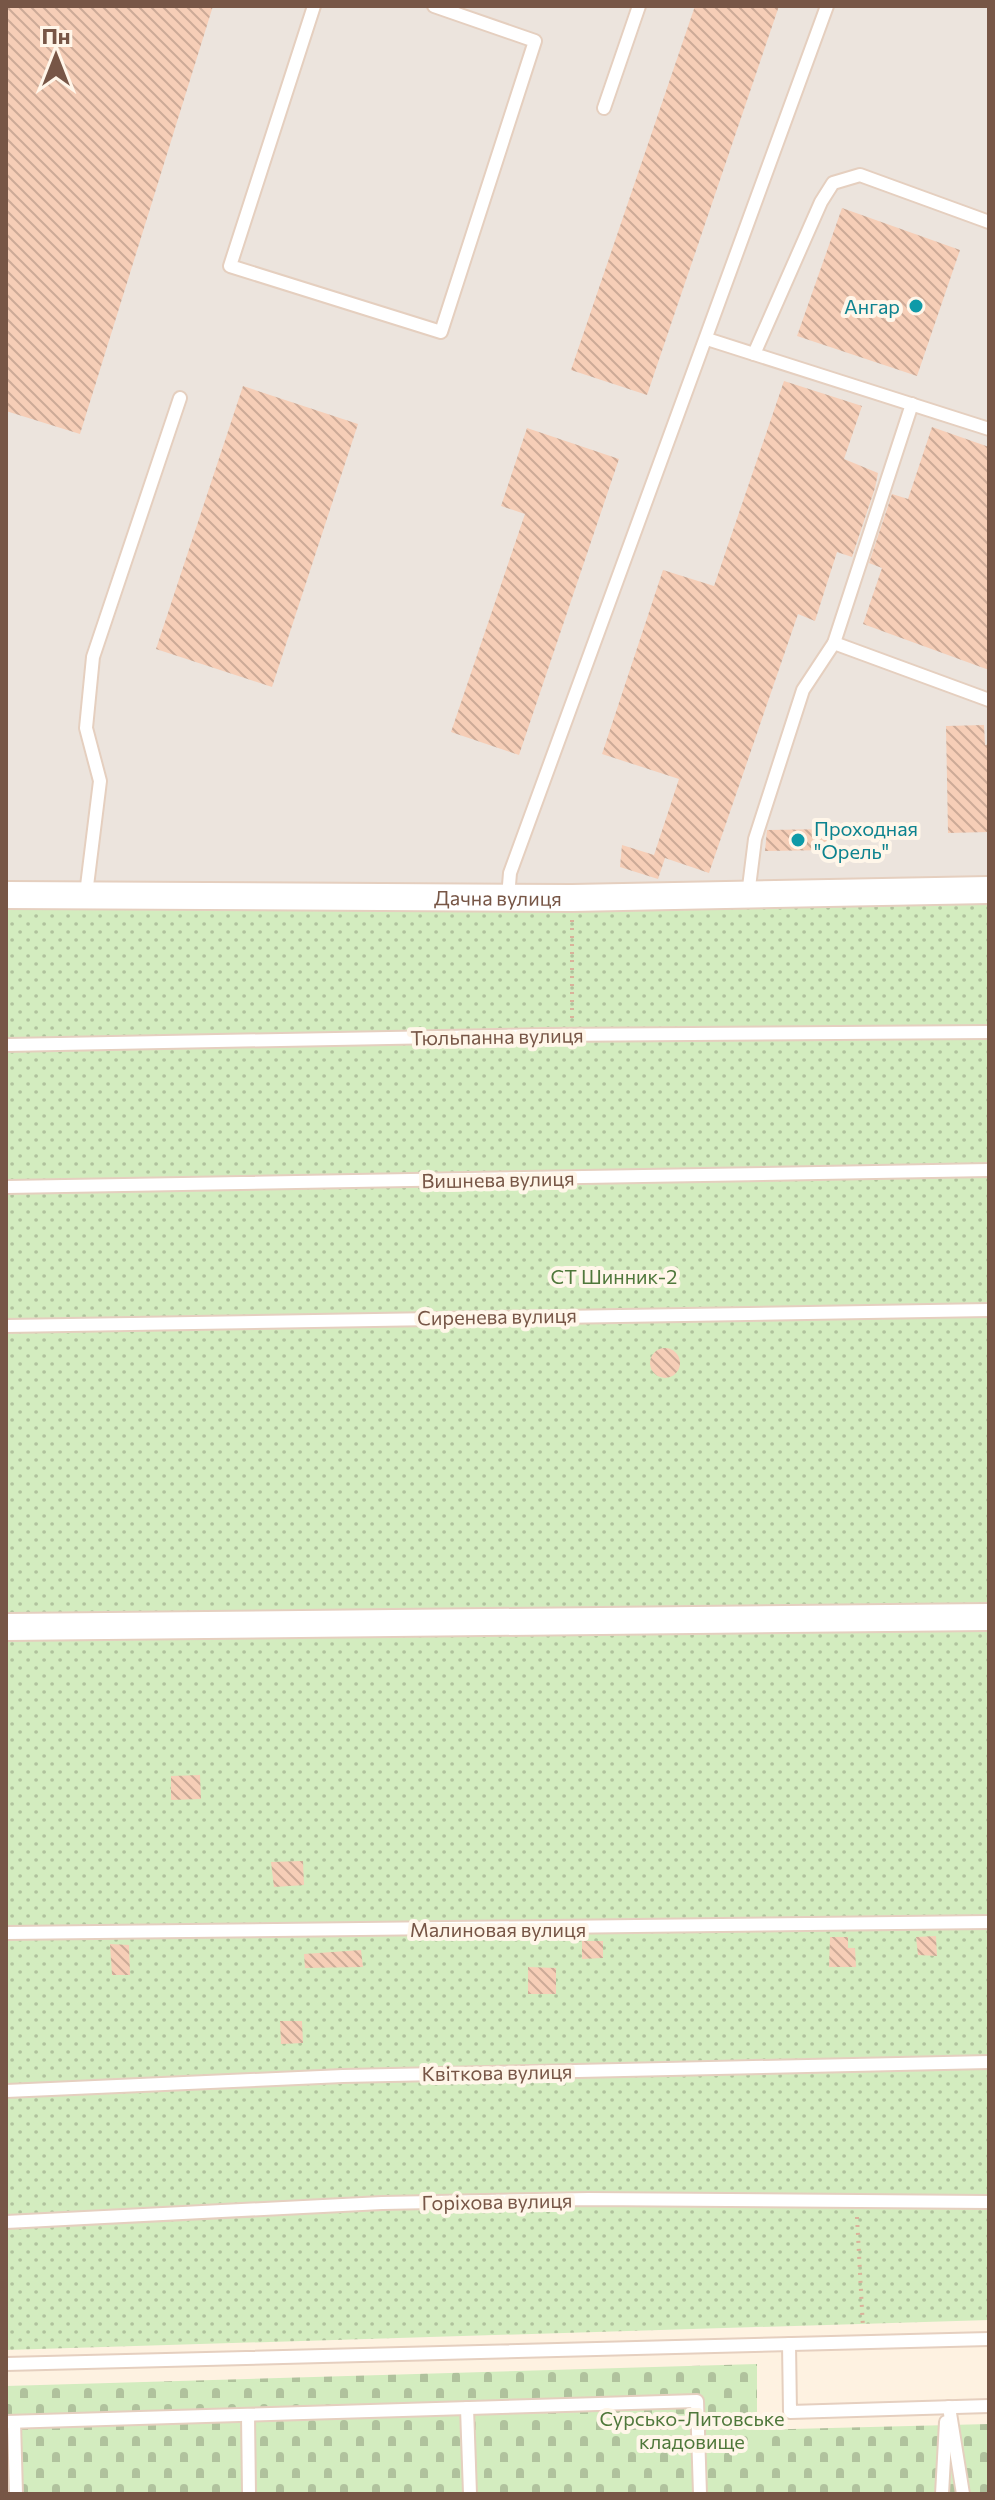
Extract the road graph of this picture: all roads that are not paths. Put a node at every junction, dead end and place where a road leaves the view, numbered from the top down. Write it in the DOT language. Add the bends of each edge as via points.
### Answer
graph roads {
  1 [pos="314,6"];
  2 [pos="434,6"];
  3 [pos="639,6"];
  4 [pos="827,6"];
  5 [pos="604,108"];
  6 [pos="989,222"];
  7 [pos="707,339"];
  8 [pos="754,354"];
  9 [pos="180,398"];
  10 [pos="912,404"];
  11 [pos="989,429"];
  12 [pos="834,643"];
  13 [pos="989,700"];
  14 [pos="989,890"];
  15 [pos="86,894"];
  16 [pos="6,895"];
  17 [pos="748,895"];
  18 [pos="508,897"];
  19 [pos="989,1032"];
  20 [pos="6,1045"];
  21 [pos="989,1170"];
  22 [pos="6,1187"];
  23 [pos="989,1310"];
  24 [pos="6,1326"];
  25 [pos="989,1617"];
  26 [pos="6,1627"];
  27 [pos="989,1922"];
  28 [pos="6,1933"];
  29 [pos="989,2062"];
  30 [pos="6,2091"];
  31 [pos="989,2202"];
  32 [pos="6,2222"];
  33 [pos="989,2339"];
  34 [pos="789,2344"];
  35 [pos="6,2364"];
  36 [pos="989,2406"];
  37 [pos="949,2407"];
  38 [pos="467,2408"];
  39 [pos="248,2415"];
  40 [pos="10,2422"];
  41 [pos="16,2494"];
  42 [pos="249,2494"];
  43 [pos="470,2494"];
  44 [pos="700,2494"];
  45 [pos="942,2494"];
  46 [pos="963,2494"];
  1 -- 2 [label="lane" via="230,266 441,332 535,41"];
  3 -- 5 [label="lane"];
  4 -- 7 [label="lane"];
  6 -- 8 [label="lane" via="860,175 833,183"];
  7 -- 8 [label="lane"];
  7 -- 18 [label="lane" via="510,873"];
  8 -- 10 [label="lane"];
  9 -- 15 [label="lane" via="93,657 86,728 100,781"];
  10 -- 11 [label="lane"];
  10 -- 12 [label="lane"];
  12 -- 13 [label="lane"];
  12 -- 17 [label="lane" via="803,690 755,839"];
  14 -- 17 [label="street, Дачна вулиця"];
  15 -- 16 [label="street, Дачна вулиця"];
  15 -- 18 [label="street, Дачна вулиця"];
  17 -- 18 [label="street, Дачна вулиця"];
  19 -- 20 [label="lane, Тюльпанна вулиця"];
  21 -- 22 [label="lane, Вишнева вулиця"];
  23 -- 24 [label="lane, Сиренева вулиця"];
  25 -- 26 [label="street"];
  27 -- 28 [label="lane, Малиновая вулиця"];
  29 -- 30 [label="lane, Квіткова вулиця" via="343,2076"];
  31 -- 32 [label="lane, Горіхова вулиця" via="382,2203"];
  33 -- 34 [label="lane"];
  34 -- 35 [label="lane"];
  34 -- 37 [label="lane" via="790,2412"];
  36 -- 37 [label="lane"];
  37 -- 45 [label="lane"];
  37 -- 46 [label="lane"];
  38 -- 39 [label="lane"];
  38 -- 43 [label="lane"];
  38 -- 44 [label="lane" via="697,2401"];
  39 -- 40 [label="lane"];
  39 -- 42 [label="lane"];
  40 -- 41 [label="lane"];
}
